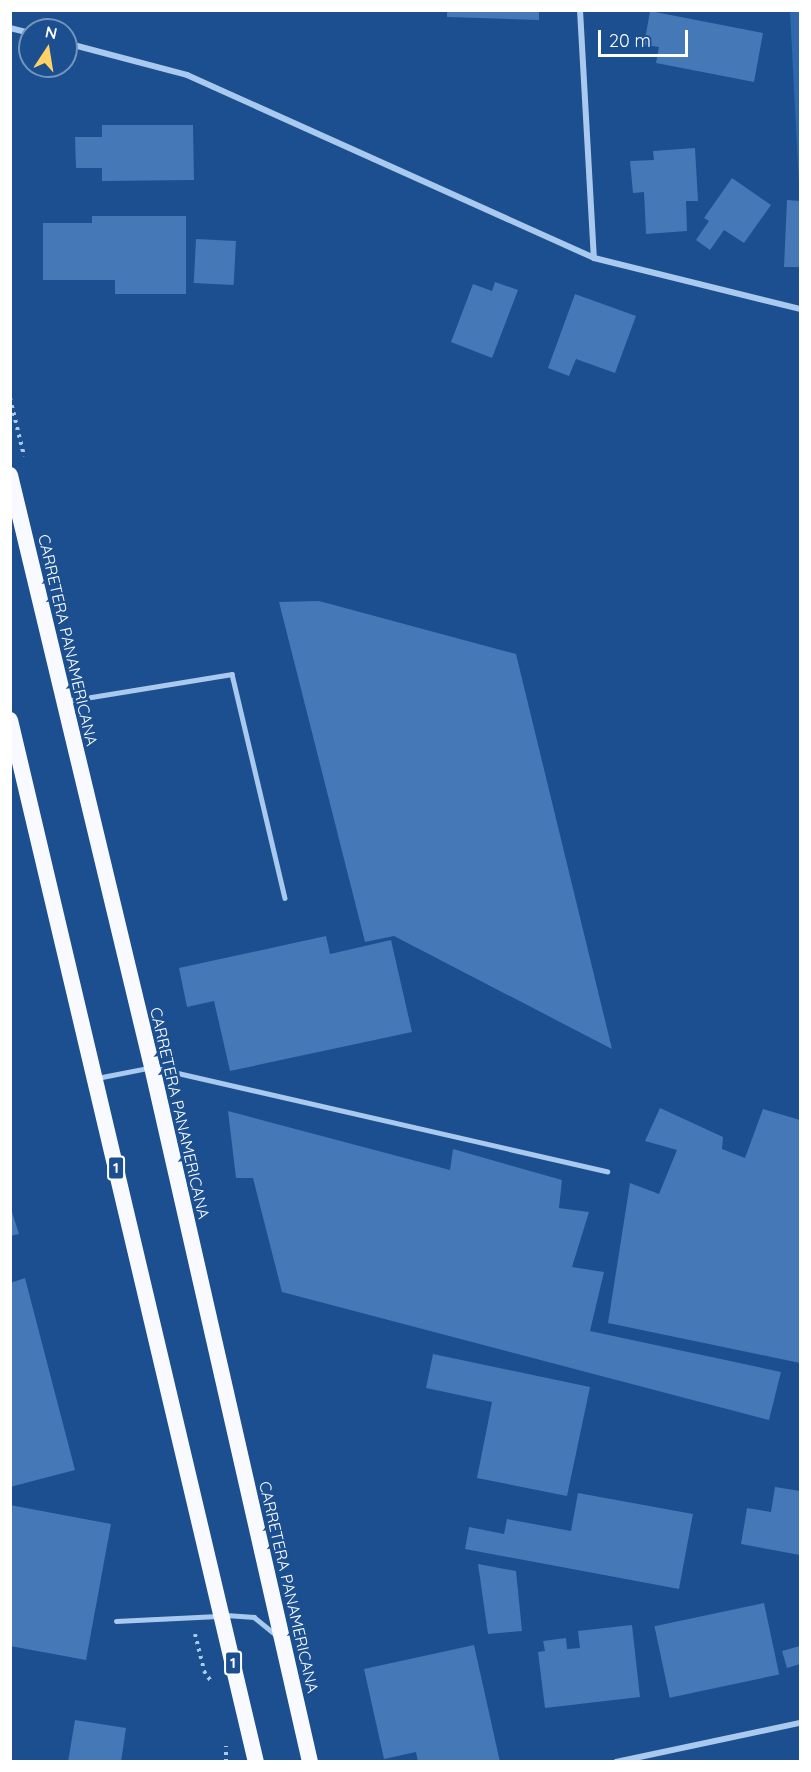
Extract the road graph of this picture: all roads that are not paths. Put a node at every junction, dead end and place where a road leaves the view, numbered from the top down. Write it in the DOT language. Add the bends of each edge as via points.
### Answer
graph roads {
  1 [pos="580,10"];
  2 [pos="78,46"];
  3 [pos="594,258"];
  4 [pos="801,309"];
  5 [pos="10,475"];
  6 [pos="64,701"];
  7 [pos="10,720"];
  8 [pos="285,898"];
  9 [pos="152,1067"];
  10 [pos="95,1079"];
  11 [pos="607,1171"];
  12 [pos="222,1616"];
  13 [pos="116,1621"];
  14 [pos="282,1639"];
  15 [pos="801,1723"];
  16 [pos="256,1761"];
  17 [pos="310,1761"];
  18 [pos="616,1761"];
  1 -- 3 [label="street"];
  2 -- 3 [label="street" via="188,75"];
  3 -- 4 [label="street"];
  5 -- 6 [label="highway, CARRETERA PANAMERICANA"];
  6 -- 8 [label="lane" via="232,674"];
  6 -- 9 [label="highway, CARRETERA PANAMERICANA"];
  7 -- 10 [label="highway, 1"];
  9 -- 10 [label="lane"];
  9 -- 11 [label="lane"];
  9 -- 14 [label="highway, CARRETERA PANAMERICANA"];
  10 -- 12 [label="highway, 1"];
  12 -- 13 [label="lane"];
  12 -- 14 [label="lane" via="254,1617"];
  12 -- 16 [label="highway, 1"];
  14 -- 17 [label="highway, CARRETERA PANAMERICANA"];
  15 -- 18 [label="street"];
}
